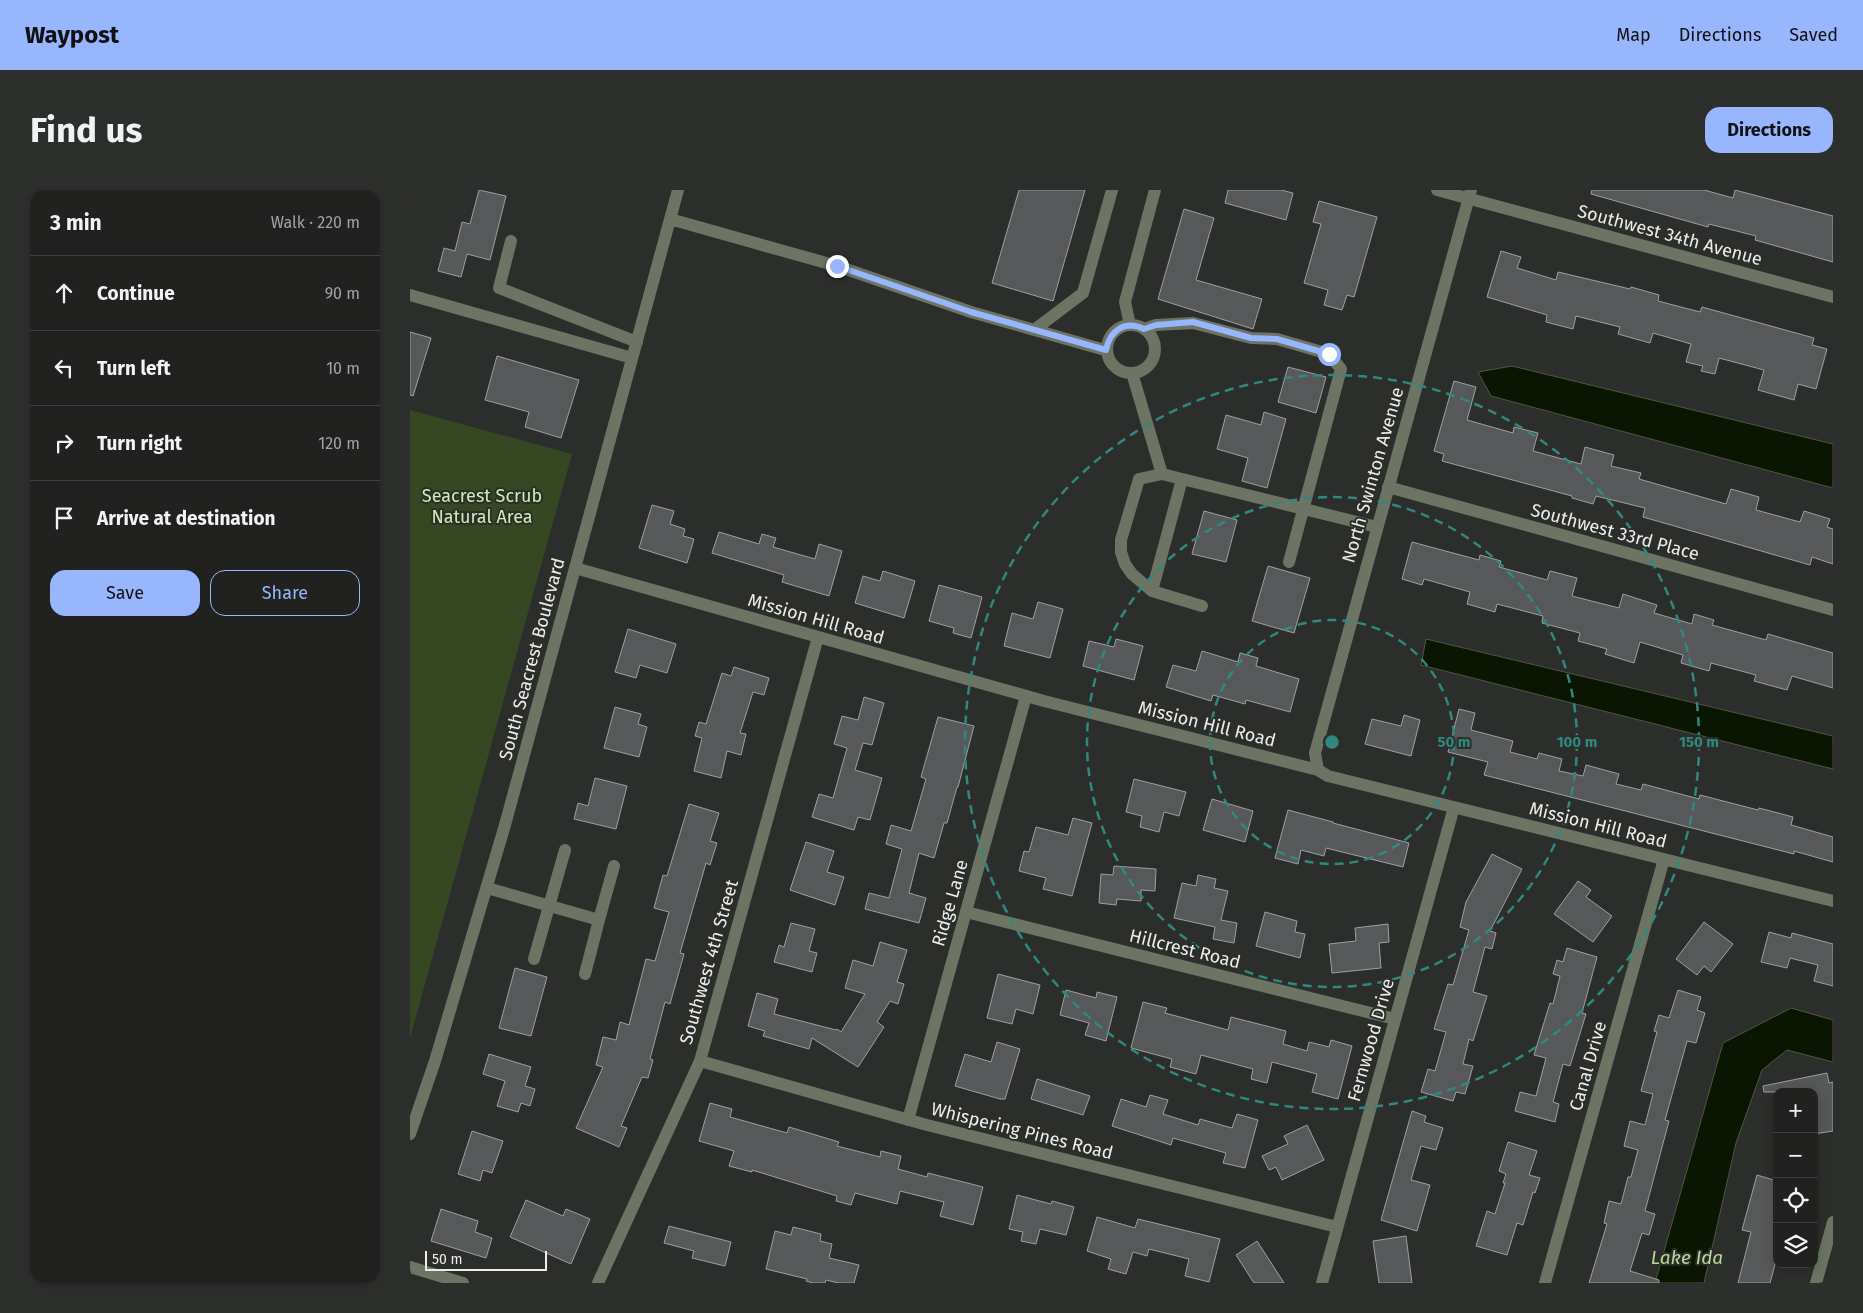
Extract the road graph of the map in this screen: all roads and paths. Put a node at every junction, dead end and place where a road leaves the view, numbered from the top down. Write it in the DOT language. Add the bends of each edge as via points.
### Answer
graph roads {
  1 [pos="678,190"];
  2 [pos="1112,190"];
  3 [pos="1155,190"];
  4 [pos="1437,190"];
  5 [pos="1469,195"];
  6 [pos="670,220"];
  7 [pos="511,241"];
  8 [pos="410,296"];
  9 [pos="1833,297"];
  10 [pos="1130,325"];
  11 [pos="1144,329"];
  12 [pos="1034,330"];
  13 [pos="637,342"];
  14 [pos="1106,350"];
  15 [pos="632,358"];
  16 [pos="1132,373"];
  17 [pos="1162,474"];
  18 [pos="1182,479"];
  19 [pos="1388,487"];
  20 [pos="1303,509"];
  21 [pos="1377,527"];
  22 [pos="1289,562"];
  23 [pos="575,568"];
  24 [pos="1152,592"];
  25 [pos="1202,606"];
  26 [pos="1833,610"];
  27 [pos="818,637"];
  28 [pos="1026,696"];
  29 [pos="1318,770"];
  30 [pos="1454,807"];
  31 [pos="566,850"];
  32 [pos="1664,859"];
  33 [pos="614,866"];
  34 [pos="486,888"];
  35 [pos="1833,901"];
  36 [pos="549,906"];
  37 [pos="966,912"];
  38 [pos="599,920"];
  39 [pos="534,959"];
  40 [pos="585,974"];
  41 [pos="1395,1019"];
  42 [pos="700,1061"];
  43 [pos="908,1120"];
  44 [pos="410,1134"];
  45 [pos="1833,1222"];
  46 [pos="1337,1227"];
  47 [pos="410,1267"];
  48 [pos="463,1283"];
  49 [pos="598,1283"];
  50 [pos="1322,1283"];
  51 [pos="1545,1283"];
  52 [pos="1816,1283"];
  1 -- 6 [label="street, South Seacrest Boulevard"];
  2 -- 12 [label="street" via="1083,293"];
  3 -- 10 [label="street" via="1125,302"];
  4 -- 5 [label="street, Southwest 34th Avenue"];
  5 -- 9 [label="street, Southwest 34th Avenue"];
  5 -- 19 [label="street, North Swinton Avenue"];
  6 -- 12 [label="street" via="837,266"];
  6 -- 13 [label="street, South Seacrest Boulevard"];
  7 -- 13 [label="street" via="499,288"];
  8 -- 15 [label="street"];
  10 -- 11 [label="street"];
  10 -- 14 [label="street" via="1115,330"];
  11 -- 16 [label="street" via="1154,340 1155,355 1146,368"];
  11 -- 20 [label="street" via="1193,322 1251,338 1277,339 1329,354 1341,369"];
  12 -- 14 [label="street"];
  13 -- 15 [label="street, South Seacrest Boulevard"];
  14 -- 16 [label="street" via="1112,364 1125,373"];
  15 -- 23 [label="street, South Seacrest Boulevard"];
  16 -- 17 [label="street"];
  17 -- 18 [label="street"];
  17 -- 24 [label="street" via="1139,479 1122,540 1125,564"];
  18 -- 20 [label="street"];
  18 -- 24 [label="street"];
  19 -- 21 [label="street, North Swinton Avenue"];
  19 -- 26 [label="street, Southwest 33rd Place"];
  20 -- 21 [label="street"];
  20 -- 22 [label="street"];
  21 -- 29 [label="street, North Swinton Avenue" via="1315,753"];
  23 -- 27 [label="street, Mission Hill Road"];
  23 -- 34 [label="street, South Seacrest Boulevard"];
  24 -- 25 [label="street"];
  27 -- 28 [label="street, Mission Hill Road"];
  27 -- 42 [label="street, Southwest 4th Street"];
  28 -- 29 [label="street, Mission Hill Road"];
  28 -- 37 [label="street, Ridge Lane"];
  29 -- 30 [label="street, Mission Hill Road" via="1328,776"];
  30 -- 32 [label="street, Mission Hill Road"];
  30 -- 41 [label="street, Fernwood Drive"];
  31 -- 36 [label="street"];
  32 -- 35 [label="street, Mission Hill Road"];
  32 -- 51 [label="street, Canal Drive"];
  33 -- 38 [label="street"];
  34 -- 36 [label="street"];
  34 -- 44 [label="street, South Seacrest Boulevard"];
  36 -- 38 [label="street"];
  36 -- 39 [label="street"];
  37 -- 41 [label="street, Hillcrest Road"];
  37 -- 43 [label="street, Ridge Lane"];
  38 -- 40 [label="street"];
  41 -- 46 [label="street, Fernwood Drive"];
  42 -- 43 [label="street, Whispering Pines Road"];
  42 -- 49 [label="street, Southwest 4th Street"];
  43 -- 46 [label="street, Whispering Pines Road"];
  45 -- 52 [label="street"];
  46 -- 50 [label="street, Fernwood Drive"];
  47 -- 48 [label="street"];
}
